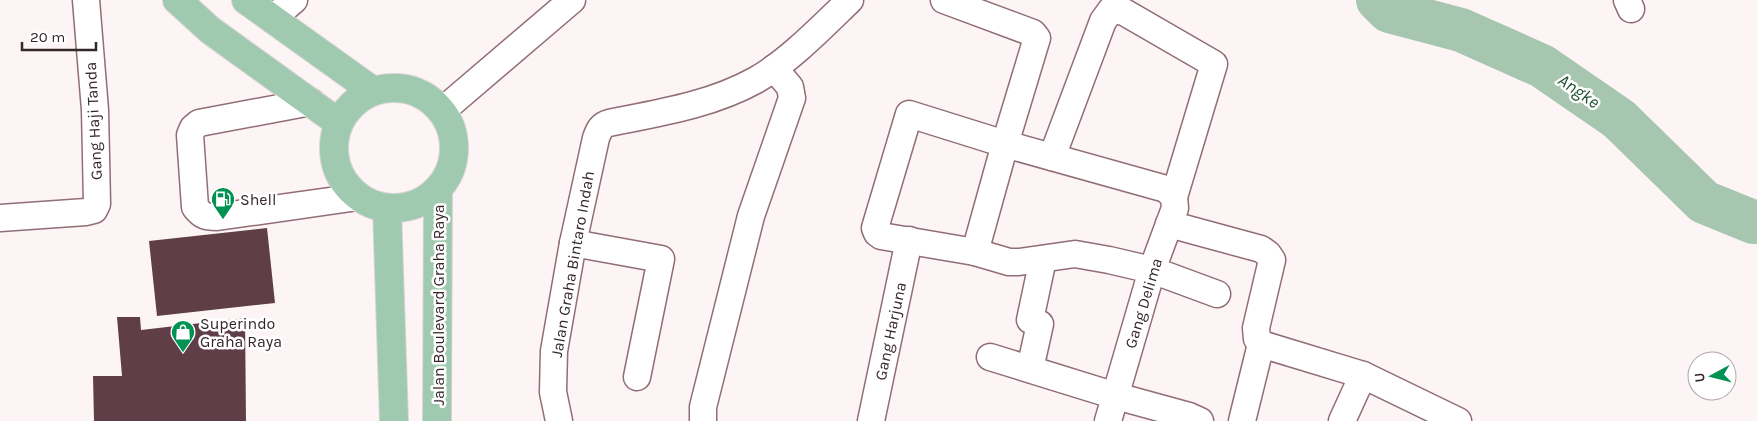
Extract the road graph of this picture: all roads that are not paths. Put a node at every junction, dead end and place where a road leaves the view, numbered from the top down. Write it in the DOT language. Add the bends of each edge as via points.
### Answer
graph roads {
  1 [pos="86,0"];
  2 [pos="176,0"];
  3 [pos="246,0"];
  4 [pos="294,0"];
  5 [pos="572,0"];
  6 [pos="850,0"];
  7 [pos="944,0"];
  8 [pos="272,19"];
  9 [pos="774,68"];
  10 [pos="373,91"];
  11 [pos="311,102"];
  12 [pos="442,111"];
  13 [pos="339,123"];
  14 [pos="1005,144"];
  15 [pos="1052,157"];
  16 [pos="438,190"];
  17 [pos="1170,193"];
  18 [pos="358,197"];
  19 [pos="388,209"];
  20 [pos="0,218"];
  21 [pos="1170,224"];
  22 [pos="909,240"];
  23 [pos="573,243"];
  24 [pos="975,252"];
  25 [pos="1044,259"];
  26 [pos="1152,270"];
  27 [pos="1218,294"];
  28 [pos="1261,344"];
  29 [pos="990,357"];
  30 [pos="1030,369"];
  31 [pos="1364,375"];
  32 [pos="636,377"];
  33 [pos="1116,396"];
  34 [pos="394,421"];
  35 [pos="437,421"];
  36 [pos="559,421"];
  37 [pos="703,421"];
  38 [pos="871,421"];
  39 [pos="1108,421"];
  40 [pos="1200,421"];
  41 [pos="1242,421"];
  42 [pos="1342,421"];
  43 [pos="1458,421"];
  1 -- 20 [label="street, Gang Haji Tanda" via="95,110 97,204 94,210"];
  2 -- 11 [label="main road" via="210,30"];
  3 -- 8 [label="main road"];
  4 -- 8 [label="street"];
  5 -- 12 [label="street"];
  6 -- 9 [label="street"];
  7 -- 14 [label="street" via="1033,33 1036,38"];
  8 -- 10 [label="main road"];
  9 -- 23 [label="street, Jalan Graha Bintaro Indah" via="730,92 688,107 604,124 596,138"];
  9 -- 37 [label="street" via="790,87 792,98 751,216 703,407"];
  10 -- 12 [label="main road" via="411,90 428,98"];
  10 -- 13 [label="main road" via="353,103"];
  11 -- 13 [label="main road"];
  11 -- 18 [label="street" via="193,128 190,135 195,207 201,215 217,217"];
  12 -- 16 [label="main road" via="454,143 448,176"];
  13 -- 18 [label="main road" via="334,138 338,171"];
  14 -- 15 [label="street"];
  14 -- 22 [label="street" via="909,114 875,228 881,236"];
  14 -- 24 [label="street"];
  15 -- 17 [label="street"];
  15 -- 17 [label="street, Gang Delima" via="1103,21 1111,10 1124,12 1214,64"];
  16 -- 19 [label="main road" via="415,206"];
  16 -- 35 [label="main road, Jalan Boulevard Graha Raya"];
  17 -- 21 [label="street, Gang Delima" via="1174,208"];
  18 -- 19 [label="main road"];
  19 -- 34 [label="main road"];
  21 -- 26 [label="street, Gang Delima"];
  21 -- 28 [label="street" via="1261,249 1268,254 1272,260 1256,328"];
  22 -- 24 [label="street"];
  22 -- 38 [label="street, Gang Harjuna"];
  23 -- 32 [label="street" via="661,259"];
  23 -- 36 [label="street, Jalan Graha Bintaro Indah" via="554,351 553,392"];
  24 -- 25 [label="street" via="1009,262"];
  25 -- 26 [label="street" via="1075,254"];
  25 -- 30 [label="street" via="1030,320 1040,324"];
  26 -- 27 [label="street"];
  26 -- 33 [label="street, Gang Delima"];
  28 -- 31 [label="street"];
  28 -- 41 [label="street"];
  29 -- 30 [label="street"];
  30 -- 33 [label="street"];
  31 -- 42 [label="street"];
  31 -- 43 [label="street"];
  33 -- 39 [label="street, Gang Delima"];
  33 -- 40 [label="street"];
}
